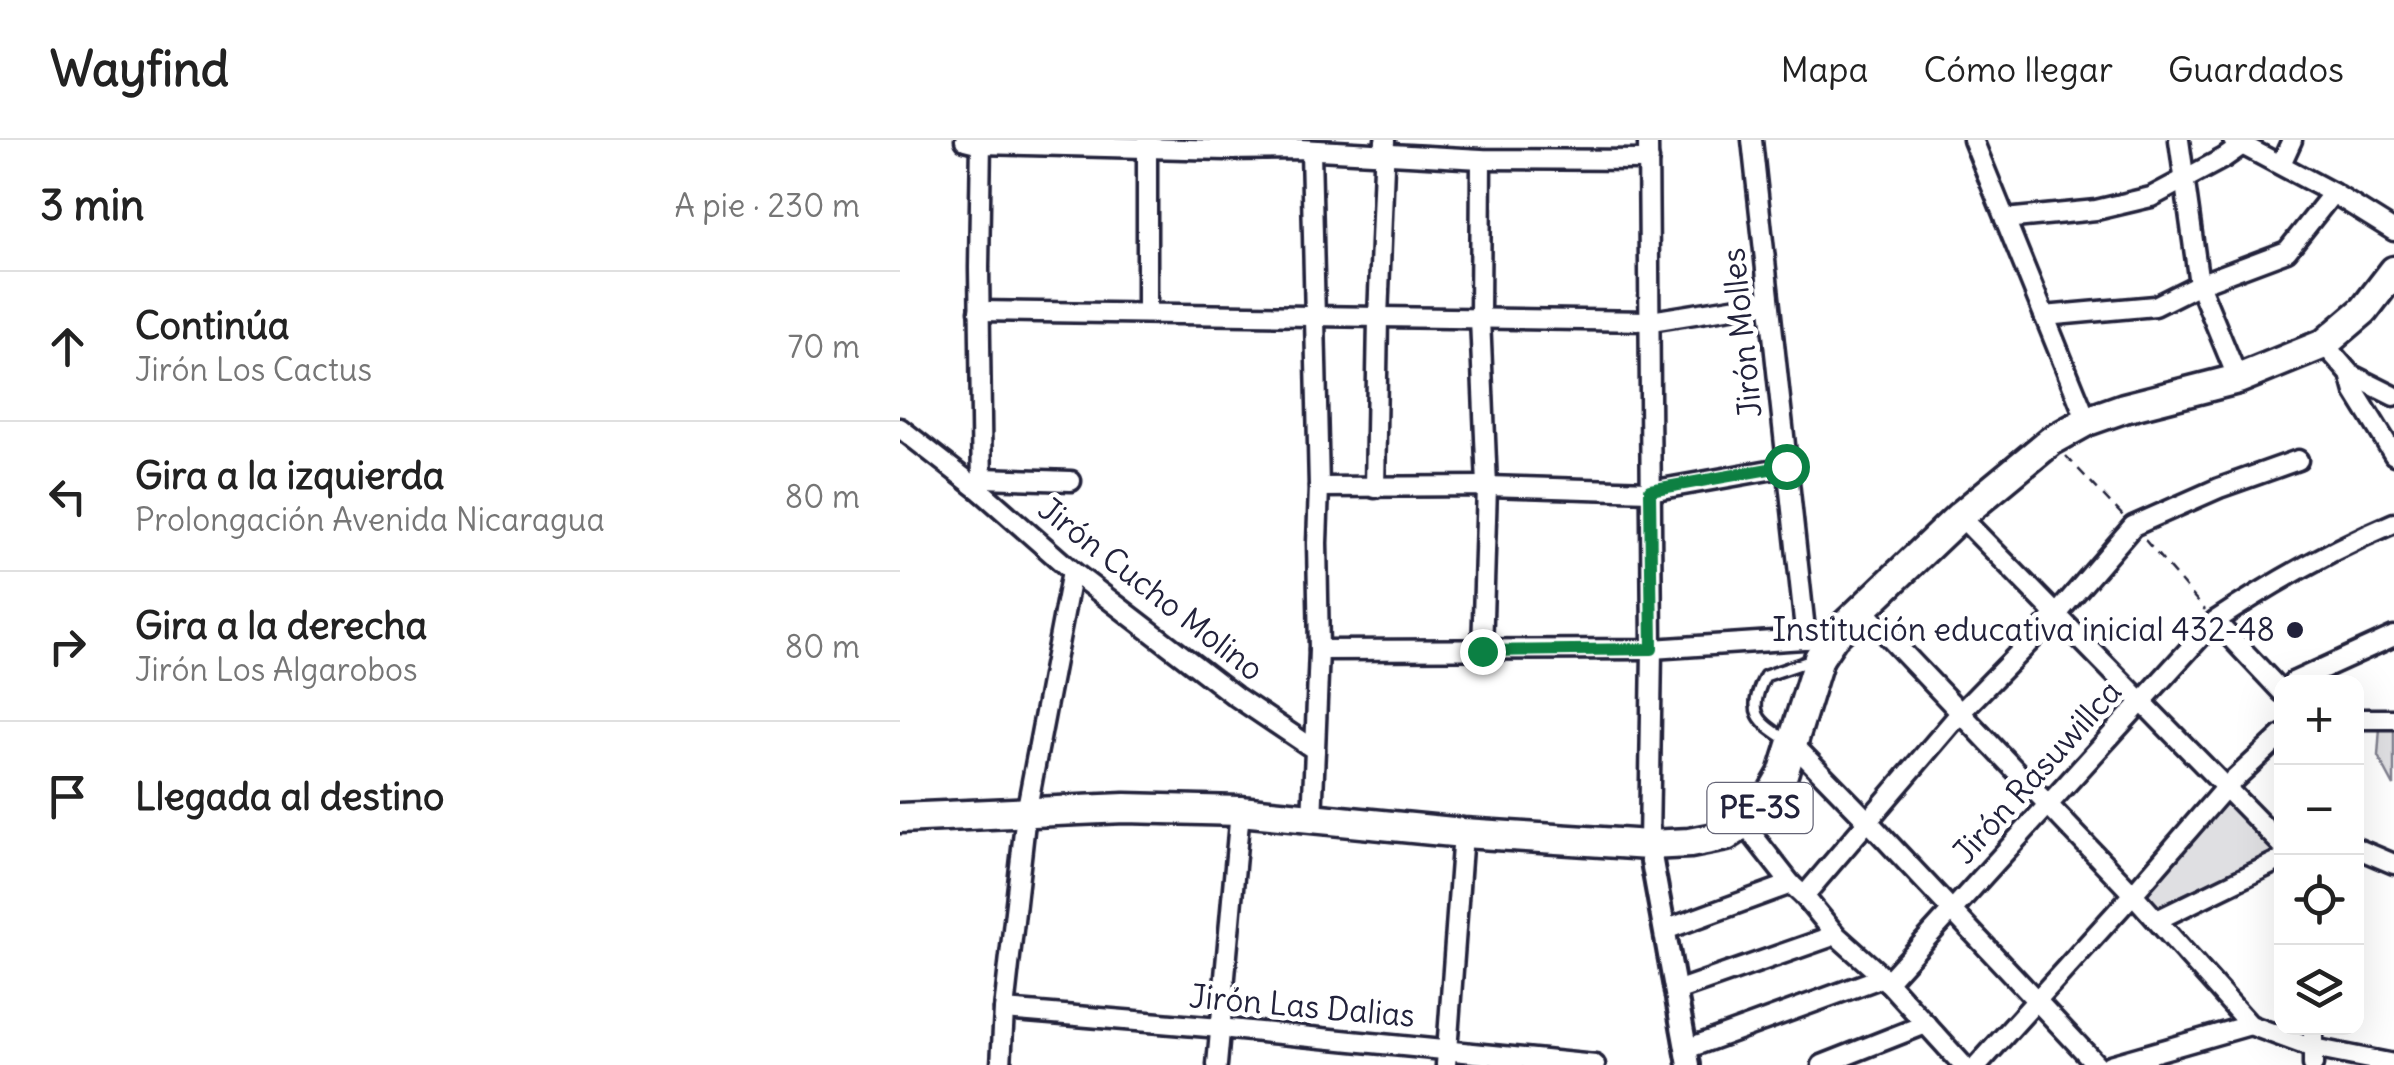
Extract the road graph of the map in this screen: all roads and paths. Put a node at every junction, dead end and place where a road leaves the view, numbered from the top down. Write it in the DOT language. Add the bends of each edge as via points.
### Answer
graph roads {
  1 [pos="1648,140"];
  2 [pos="1752,140"];
  3 [pos="1973,140"];
  4 [pos="2179,140"];
  5 [pos="2292,140"];
  6 [pos="975,141"];
  7 [pos="2237,143"];
  8 [pos="1147,144"];
  9 [pos="1226,145"];
  10 [pos="1385,146"];
  11 [pos="1304,147"];
  12 [pos="1481,159"];
  13 [pos="1649,160"];
  14 [pos="2282,164"];
  15 [pos="2186,177"];
  16 [pos="2333,193"];
  17 [pos="2005,219"];
  18 [pos="2394,231"];
  19 [pos="2392,278"];
  20 [pos="2199,284"];
  21 [pos="1769,302"];
  22 [pos="979,311"];
  23 [pos="1147,313"];
  24 [pos="2044,316"];
  25 [pos="1314,317"];
  26 [pos="1378,318"];
  27 [pos="1480,318"];
  28 [pos="1651,321"];
  29 [pos="2324,344"];
  30 [pos="2350,374"];
  31 [pos="2238,379"];
  32 [pos="2394,396"];
  33 [pos="2088,422"];
  34 [pos="900,428"];
  35 [pos="2394,456"];
  36 [pos="2298,460"];
  37 [pos="1786,466"];
  38 [pos="1072,481"];
  39 [pos="982,484"];
  40 [pos="1486,486"];
  41 [pos="1318,487"];
  42 [pos="1375,488"];
  43 [pos="1650,490"];
  44 [pos="1960,516"];
  45 [pos="2394,523"];
  46 [pos="1072,571"];
  47 [pos="1861,608"];
  48 [pos="2058,613"];
  49 [pos="2214,621"];
  50 [pos="2394,636"];
  51 [pos="1819,645"];
  52 [pos="1652,649"];
  53 [pos="1320,650"];
  54 [pos="1482,651"];
  55 [pos="2312,675"];
  56 [pos="2274,678"];
  57 [pos="2142,702"];
  58 [pos="1961,712"];
  59 [pos="2364,719"];
  60 [pos="2394,719"];
  61 [pos="2274,742"];
  62 [pos="1793,744"];
  63 [pos="1315,750"];
  64 [pos="2225,788"];
  65 [pos="2048,804"];
  66 [pos="1240,811"];
  67 [pos="1026,813"];
  68 [pos="900,818"];
  69 [pos="1312,819"];
  70 [pos="1868,820"];
  71 [pos="1744,824"];
  72 [pos="1463,833"];
  73 [pos="2274,837"];
  74 [pos="1649,845"];
  75 [pos="2364,851"];
  76 [pos="2274,863"];
  77 [pos="2394,864"];
  78 [pos="1798,890"];
  79 [pos="2133,894"];
  80 [pos="1952,910"];
  81 [pos="2156,920"];
  82 [pos="1664,930"];
  83 [pos="1836,935"];
  84 [pos="1885,980"];
  85 [pos="1676,991"];
  86 [pos="2037,1000"];
  87 [pos="1004,1010"];
  88 [pos="1926,1024"];
  89 [pos="2250,1025"];
  90 [pos="1220,1028"];
  91 [pos="2313,1056"];
  92 [pos="1446,1057"];
  93 [pos="1687,1057"];
  94 [pos="2394,1064"];
  95 [pos="1001,1065"];
  96 [pos="1217,1065"];
  97 [pos="1595,1065"];
  98 [pos="1822,1065"];
  99 [pos="1963,1065"];
  100 [pos="1978,1065"];
  101 [pos="2097,1065"];
  102 [pos="2110,1065"];
  1 -- 13 [label="street"];
  2 -- 21 [label="street, Jirón Molles"];
  3 -- 17 [label="street"];
  4 -- 15 [label="street"];
  5 -- 14 [label="street"];
  6 -- 8 [label="street"];
  6 -- 22 [label="street"];
  7 -- 14 [label="street"];
  7 -- 15 [label="street" via="2224,158"];
  8 -- 9 [label="street"];
  8 -- 23 [label="street"];
  9 -- 11 [label="street"];
  10 -- 11 [label="street"];
  10 -- 12 [label="street"];
  10 -- 26 [label="street"];
  11 -- 25 [label="street"];
  12 -- 13 [label="street"];
  12 -- 27 [label="street"];
  13 -- 28 [label="street"];
  14 -- 16 [label="street"];
  15 -- 17 [label="street" via="2151,196 2096,210"];
  15 -- 20 [label="street"];
  16 -- 18 [label="street"];
  16 -- 20 [label="street" via="2287,251"];
  17 -- 24 [label="street"];
  19 -- 29 [label="highway, PE-3S"];
  20 -- 24 [label="street" via="2155,306"];
  20 -- 31 [label="street"];
  21 -- 28 [label="street"];
  21 -- 37 [label="street, Jirón Molles"];
  22 -- 23 [label="street"];
  22 -- 39 [label="street"];
  23 -- 25 [label="street"];
  24 -- 33 [label="street"];
  25 -- 26 [label="street"];
  25 -- 41 [label="street"];
  26 -- 27 [label="street"];
  26 -- 42 [label="street"];
  27 -- 28 [label="street"];
  27 -- 40 [label="street"];
  28 -- 43 [label="street"];
  29 -- 30 [label="street"];
  29 -- 31 [label="highway, PE-3S"];
  30 -- 32 [label="street"];
  30 -- 35 [label="street"];
  31 -- 33 [label="highway, PE-3S"];
  33 -- 44 [label="highway, PE-3S" via="2051,441"];
  34 -- 39 [label="street, Jirón Cucho Molino"];
  36 -- 48 [label="street" via="2133,526"];
  37 -- 43 [label="street"];
  37 -- 51 [label="street, Jirón Molles"];
  38 -- 39 [label="street"];
  39 -- 46 [label="street, Jirón Cucho Molino"];
  40 -- 42 [label="street"];
  40 -- 43 [label="street"];
  40 -- 54 [label="street"];
  41 -- 42 [label="street"];
  41 -- 53 [label="street"];
  43 -- 52 [label="street"];
  44 -- 47 [label="highway, PE-3S"];
  44 -- 48 [label="street"];
  45 -- 49 [label="street, Jirón Rasuwillca" via="2307,564"];
  46 -- 63 [label="street, Jirón Cucho Molino"];
  46 -- 67 [label="street"];
  47 -- 51 [label="highway, PE-3S"];
  47 -- 58 [label="street"];
  48 -- 57 [label="street"];
  48 -- 58 [label="street"];
  49 -- 56 [label="street"];
  49 -- 57 [label="street, Jirón Rasuwillca"];
  50 -- 55 [label="street"];
  51 -- 52 [label="street"];
  51 -- 62 [label="highway, PE-3S"];
  51 -- 62 [label="lane" via="1765,676 1756,692 1762,724"];
  52 -- 54 [label="street"];
  52 -- 74 [label="street"];
  53 -- 54 [label="street"];
  53 -- 63 [label="street"];
  57 -- 64 [label="street"];
  57 -- 65 [label="street, Jirón Rasuwillca"];
  58 -- 65 [label="street"];
  58 -- 70 [label="street"];
  59 -- 60 [label="street"];
  61 -- 64 [label="street"];
  62 -- 70 [label="street"];
  62 -- 71 [label="highway, PE-3S" via="1768,800"];
  63 -- 69 [label="street"];
  64 -- 73 [label="street"];
  64 -- 79 [label="street"];
  65 -- 79 [label="street"];
  65 -- 80 [label="street, Jirón Rasuwillca"];
  66 -- 67 [label="highway, PE-3S"];
  66 -- 69 [label="highway, PE-3S"];
  66 -- 90 [label="street"];
  67 -- 68 [label="highway, PE-3S"];
  67 -- 87 [label="street"];
  69 -- 72 [label="highway, PE-3S"];
  70 -- 78 [label="street"];
  70 -- 80 [label="street"];
  71 -- 74 [label="highway, PE-3S" via="1726,836 1690,844"];
  71 -- 78 [label="street"];
  72 -- 74 [label="highway, PE-3S"];
  72 -- 92 [label="street"];
  74 -- 82 [label="street"];
  75 -- 77 [label="street"];
  76 -- 81 [label="street"];
  78 -- 82 [label="street"];
  78 -- 83 [label="street"];
  79 -- 81 [label="street"];
  79 -- 86 [label="street"];
  80 -- 84 [label="street, Jirón Rasuwillca"];
  80 -- 86 [label="street"];
  81 -- 89 [label="street"];
  82 -- 85 [label="street"];
  83 -- 84 [label="street"];
  83 -- 85 [label="street"];
  84 -- 88 [label="street"];
  84 -- 93 [label="street"];
  85 -- 93 [label="street"];
  86 -- 100 [label="street"];
  86 -- 101 [label="street"];
  87 -- 90 [label="street, Jirón Las Dalias"];
  87 -- 95 [label="street"];
  88 -- 98 [label="street"];
  88 -- 99 [label="street"];
  89 -- 91 [label="street"];
  89 -- 102 [label="street"];
  90 -- 92 [label="street, Jirón Las Dalias"];
  90 -- 96 [label="street"];
  91 -- 94 [label="street"];
  92 -- 97 [label="street, Jirón Las Dalias"];
}
